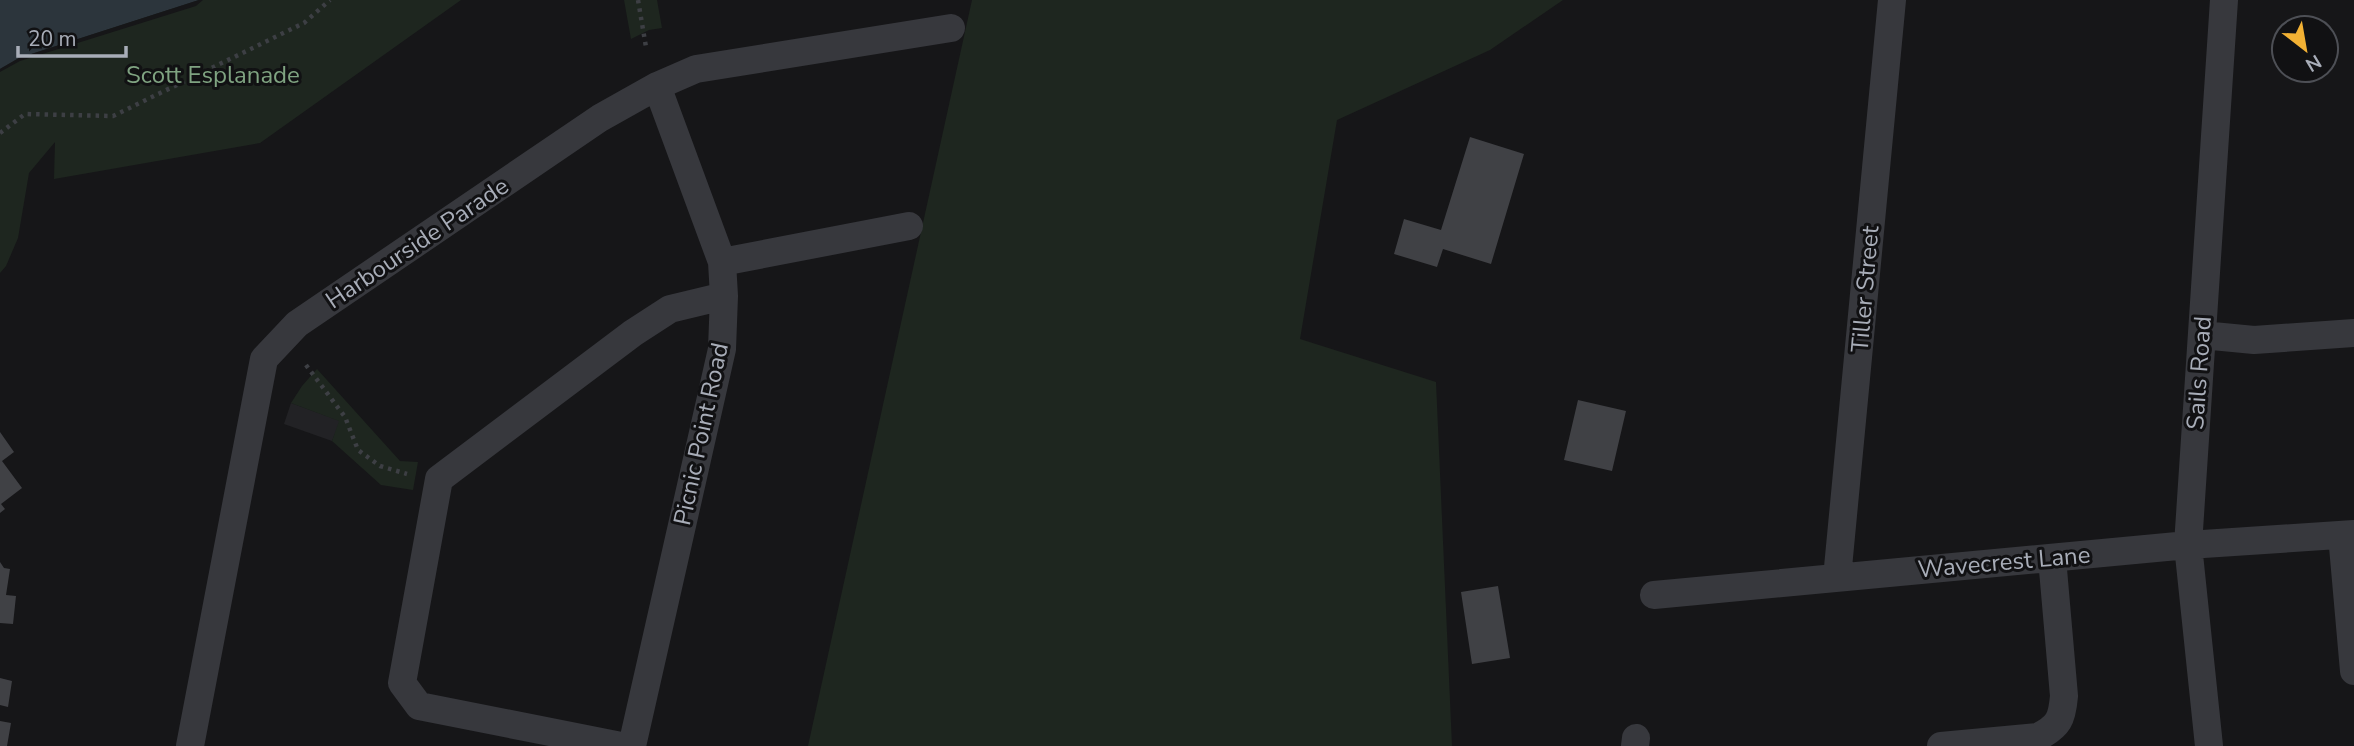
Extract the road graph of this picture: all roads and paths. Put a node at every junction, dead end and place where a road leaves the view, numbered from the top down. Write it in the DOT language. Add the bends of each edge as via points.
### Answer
graph roads {
  1 [pos="330,0"];
  2 [pos="638,0"];
  3 [pos="1892,0"];
  4 [pos="2224,0"];
  5 [pos="951,28"];
  6 [pos="646,47"];
  7 [pos="657,86"];
  8 [pos="0,133"];
  9 [pos="909,226"];
  10 [pos="722,262"];
  11 [pos="724,296"];
  12 [pos="2354,333"];
  13 [pos="2202,335"];
  14 [pos="306,365"];
  15 [pos="396,472"];
  16 [pos="2348,534"];
  17 [pos="2188,545"];
  18 [pos="2052,558"];
  19 [pos="1838,578"];
  20 [pos="1654,595"];
  21 [pos="2354,671"];
  22 [pos="190,746"];
  23 [pos="621,746"];
  24 [pos="632,746"];
  25 [pos="1941,746"];
  26 [pos="2209,746"];
  1 -- 8 [label="path" via="304,23 113,116 26,114"];
  2 -- 6 [label="path"];
  3 -- 19 [label="street, Tiller Street"];
  4 -- 13 [label="street, Sails Road"];
  5 -- 7 [label="street, Harbourside Parade" via="696,69"];
  7 -- 10 [label="street, Picnic Point Road"];
  7 -- 22 [label="street, Harbourside Parade" via="600,118 297,324 264,359"];
  9 -- 10 [label="street"];
  10 -- 11 [label="street, Picnic Point Road"];
  11 -- 23 [label="street" via="670,309 439,479 402,683 419,706"];
  11 -- 24 [label="street, Picnic Point Road" via="722,349"];
  12 -- 13 [label="street" via="2254,340"];
  13 -- 17 [label="street, Sails Road"];
  14 -- 15 [label="path" via="345,417 358,450"];
  16 -- 17 [label="street, Wavecrest Lane"];
  16 -- 21 [label="street"];
  17 -- 18 [label="street, Wavecrest Lane"];
  17 -- 26 [label="street, Sails Road"];
  18 -- 19 [label="street, Wavecrest Lane"];
  18 -- 25 [label="street" via="2062,718 2038,737"];
  19 -- 20 [label="street, Wavecrest Lane"];
}
